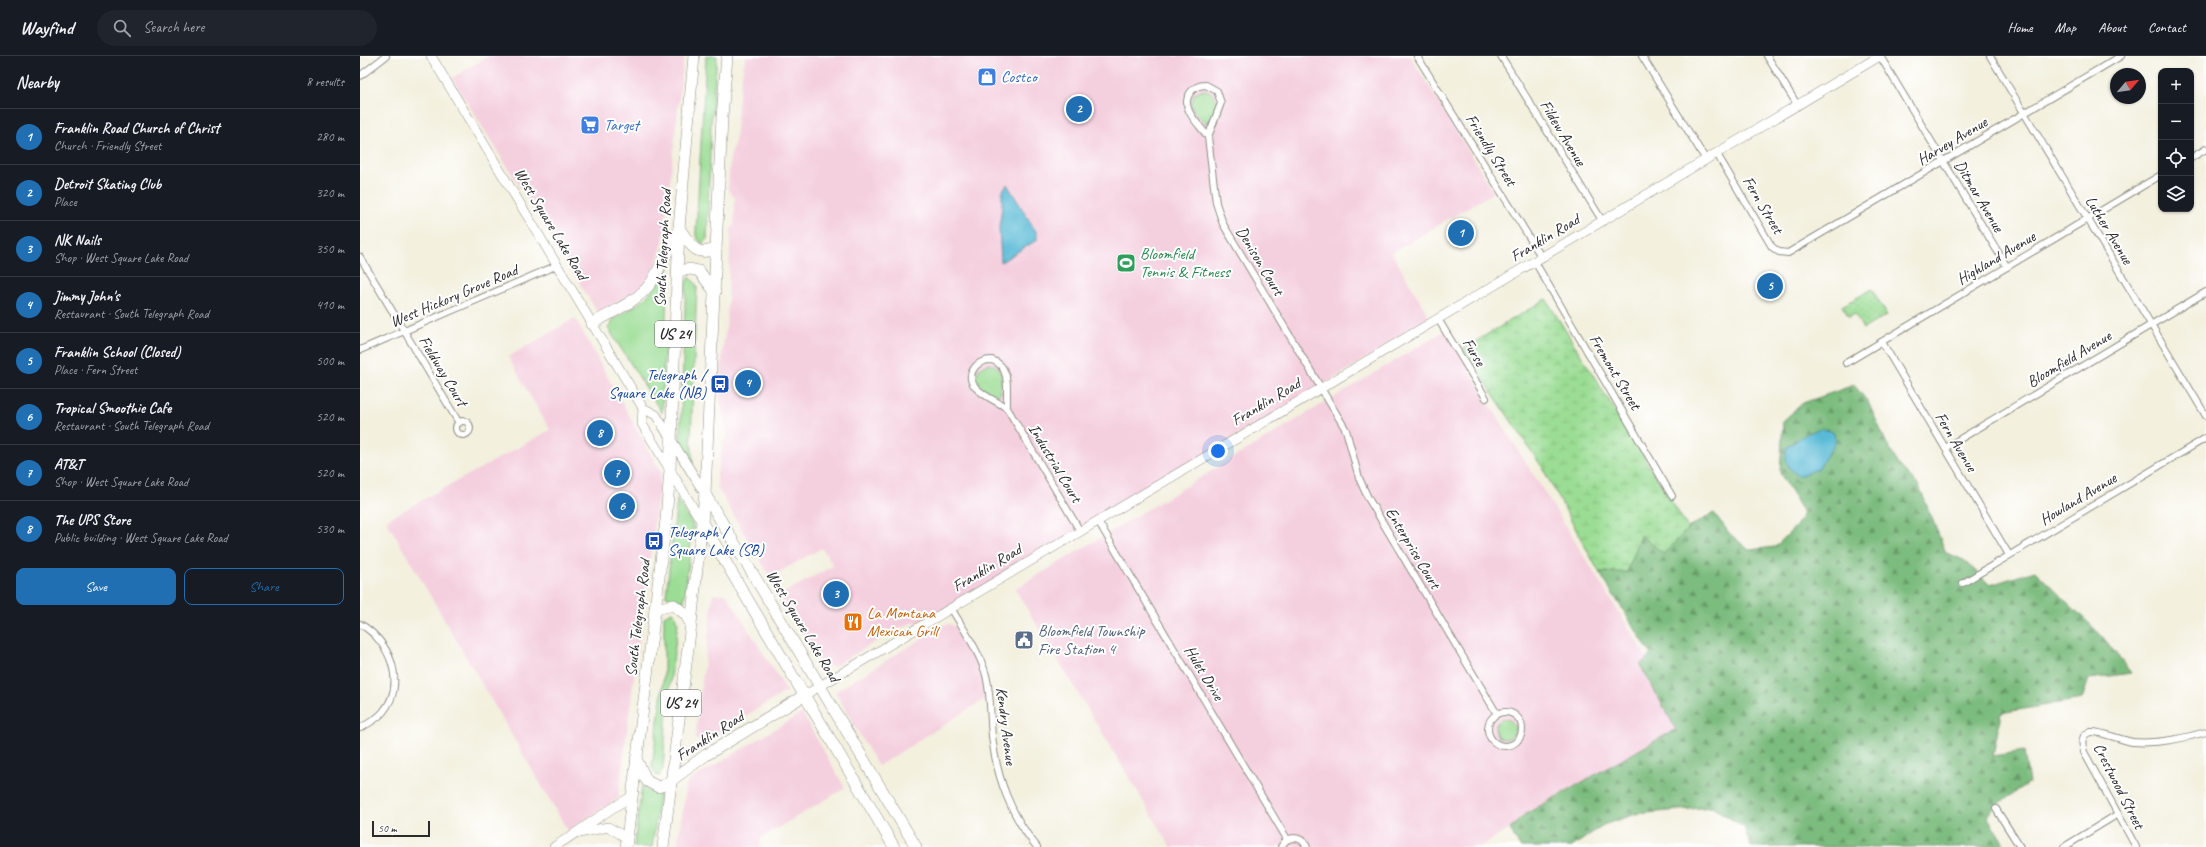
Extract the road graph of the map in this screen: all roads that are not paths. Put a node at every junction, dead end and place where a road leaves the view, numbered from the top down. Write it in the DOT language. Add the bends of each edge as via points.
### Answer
graph roads {
  1 [pos="386,56"];
  2 [pos="431,56"];
  3 [pos="694,56"];
  4 [pos="727,56"];
  5 [pos="1417,56"];
  6 [pos="1501,56"];
  7 [pos="1642,56"];
  8 [pos="1767,56"];
  9 [pos="1880,56"];
  10 [pos="1990,56"];
  11 [pos="2121,56"];
  12 [pos="360,76"];
  13 [pos="1798,106"];
  14 [pos="2024,113"];
  15 [pos="1208,136"];
  16 [pos="2206,149"];
  17 [pos="1717,154"];
  18 [pos="2194,156"];
  19 [pos="1706,160"];
  20 [pos="1944,162"];
  21 [pos="2159,176"];
  22 [pos="2088,219"];
  23 [pos="1602,222"];
  24 [pos="679,228"];
  25 [pos="716,249"];
  26 [pos="1796,249"];
  27 [pos="360,257"];
  28 [pos="1539,260"];
  29 [pos="558,265"];
  30 [pos="2007,267"];
  31 [pos="678,271"];
  32 [pos="715,292"];
  33 [pos="2206,292"];
  34 [pos="1438,320"];
  35 [pos="592,324"];
  36 [pos="2151,324"];
  37 [pos="405,332"];
  38 [pos="1882,342"];
  39 [pos="360,350"];
  40 [pos="1846,364"];
  41 [pos="1321,388"];
  42 [pos="1486,398"];
  43 [pos="643,408"];
  44 [pos="1007,408"];
  45 [pos="2206,416"];
  46 [pos="459,423"];
  47 [pos="2206,438"];
  48 [pos="671,439"];
  49 [pos="1945,448"];
  50 [pos="670,470"];
  51 [pos="705,494"];
  52 [pos="1672,496"];
  53 [pos="1098,520"];
  54 [pos="703,524"];
  55 [pos="1080,531"];
  56 [pos="2008,555"];
  57 [pos="1963,583"];
  58 [pos="950,608"];
  59 [pos="655,609"];
  60 [pos="360,624"];
  61 [pos="691,624"];
  62 [pos="820,686"];
  63 [pos="805,695"];
  64 [pos="1497,714"];
  65 [pos="360,728"];
  66 [pos="2206,732"];
  67 [pos="636,759"];
  68 [pos="671,781"];
  69 [pos="631,797"];
  70 [pos="1996,809"];
  71 [pos="2118,814"];
  72 [pos="575,834"];
  73 [pos="1287,839"];
  74 [pos="627,842"];
  75 [pos="554,847"];
  76 [pos="663,847"];
  77 [pos="894,847"];
  78 [pos="916,847"];
  79 [pos="1036,847"];
  80 [pos="1281,847"];
  81 [pos="1306,847"];
  82 [pos="2020,847"];
  83 [pos="2064,847"];
  84 [pos="2136,847"];
  1 -- 12 [label="street"];
  2 -- 29 [label="street, West Square Lake Road"];
  3 -- 24 [label="highway, South Telegraph Road / US 24"];
  4 -- 25 [label="highway, US 24"];
  5 -- 28 [label="street, Friendly Street"];
  6 -- 23 [label="street, Fildew Avenue"];
  7 -- 19 [label="street"];
  8 -- 13 [label="street"];
  9 -- 13 [label="street, Franklin Road"];
  9 -- 20 [label="street, Ditmar Avenue"];
  10 -- 14 [label="street, Luther Avenue"];
  11 -- 14 [label="street, Harvey Avenue"];
  13 -- 17 [label="street, Franklin Road"];
  14 -- 20 [label="street, Harvey Avenue"];
  14 -- 22 [label="street, Luther Avenue"];
  15 -- 15 [label="street, Denison Court" via="1221,103 1214,88 1202,85 1191,91 1186,102 1191,114"];
  15 -- 41 [label="street, Denison Court" via="1216,203 1221,218"];
  16 -- 18 [label="street"];
  17 -- 19 [label="street, Franklin Road"];
  17 -- 26 [label="street, Fern Street" via="1772,247 1783,253"];
  19 -- 23 [label="street, Franklin Road"];
  20 -- 26 [label="street, Harvey Avenue"];
  20 -- 30 [label="street, Ditmar Avenue"];
  21 -- 22 [label="street, Highland Avenue"];
  22 -- 30 [label="street, Highland Avenue"];
  22 -- 36 [label="street, Luther Avenue"];
  23 -- 28 [label="street, Franklin Road"];
  24 -- 25 [label="highway" via="696,250 704,253"];
  24 -- 31 [label="highway, South Telegraph Road / US 24"];
  24 -- 35 [label="highway" via="655,276 645,290 629,303"];
  25 -- 32 [label="highway, US 24"];
  27 -- 37 [label="street, Fieldway Court"];
  28 -- 34 [label="street, Franklin Road"];
  28 -- 52 [label="street, Fremont Street"];
  29 -- 35 [label="street, West Square Lake Road"];
  29 -- 37 [label="street, West Hickory Grove Road"];
  30 -- 38 [label="street, Highland Avenue"];
  31 -- 32 [label="highway" via="690,268 700,271"];
  31 -- 48 [label="highway, South Telegraph Road / US 24"];
  32 -- 51 [label="highway, US 24"];
  33 -- 36 [label="street, Bloomfield Avenue"];
  34 -- 41 [label="street, Franklin Road"];
  34 -- 42 [label="street, Furse"];
  35 -- 43 [label="street, West Square Lake Road"];
  36 -- 45 [label="street, Luther Avenue"];
  36 -- 49 [label="street, Bloomfield Avenue"];
  37 -- 39 [label="street, West Hickory Grove Road"];
  37 -- 46 [label="street, Fieldway Court"];
  38 -- 40 [label="street, Highland Avenue"];
  38 -- 49 [label="street, Fern Avenue"];
  41 -- 53 [label="street, Franklin Road"];
  41 -- 64 [label="street, Enterprise Court" via="1348,435 1364,490"];
  43 -- 48 [label="street, West Square Lake Road" via="656,415"];
  43 -- 50 [label="street, West Square Lake Road" via="642,424"];
  44 -- 44 [label="street, Industrial Court" via="1005,371 996,362 980,362 972,372 973,384 978,391"];
  44 -- 55 [label="street, Industrial Court"];
  47 -- 56 [label="street, Howland Avenue"];
  48 -- 50 [label="highway, South Telegraph Road / US 24"];
  48 -- 51 [label="street, West Square Lake Road"];
  49 -- 56 [label="street, Fern Avenue"];
  50 -- 54 [label="street, West Square Lake Road"];
  50 -- 59 [label="highway, South Telegraph Road / US 24"];
  51 -- 54 [label="highway, US 24"];
  51 -- 62 [label="highway, West Square Lake Road"];
  53 -- 55 [label="street, Franklin Road"];
  53 -- 73 [label="street, Hulet Drive"];
  54 -- 61 [label="highway, US 24"];
  54 -- 63 [label="highway, West Square Lake Road"];
  55 -- 58 [label="street, Franklin Road"];
  56 -- 57 [label="street, Howland Avenue"];
  58 -- 62 [label="street, Franklin Road"];
  58 -- 79 [label="street, Kendry Avenue" via="975,648 986,674 995,758 1005,792"];
  59 -- 61 [label="highway" via="674,606 685,614"];
  59 -- 67 [label="highway, South Telegraph Road / US 24"];
  60 -- 65 [label="street" via="371,631 386,650 395,684 392,696 382,713"];
  61 -- 68 [label="highway, US 24"];
  62 -- 63 [label="street, Franklin Road"];
  62 -- 78 [label="highway, West Square Lake Road"];
  63 -- 68 [label="highway, Franklin Road" via="706,755"];
  63 -- 77 [label="highway, West Square Lake Road"];
  64 -- 64 [label="street" via="1490,722 1490,736 1500,745 1514,743 1522,732 1520,721 1512,714"];
  66 -- 71 [label="street, Crestwood Street" via="2177,740 2153,742 2121,740 2093,732 2084,736 2084,752"];
  67 -- 68 [label="highway" via="647,781 652,785 658,786"];
  67 -- 69 [label="highway, South Telegraph Road / US 24"];
  68 -- 76 [label="highway, US 24"];
  69 -- 72 [label="street" via="595,818"];
  69 -- 74 [label="highway, South Telegraph Road / US 24"];
  70 -- 82 [label="street"];
  71 -- 83 [label="street"];
  71 -- 84 [label="street, Crestwood Street"];
  72 -- 74 [label="street" via="608,827"];
  72 -- 75 [label="street"];
  73 -- 80 [label="street"];
  73 -- 81 [label="street" via="1300,839"];
}
